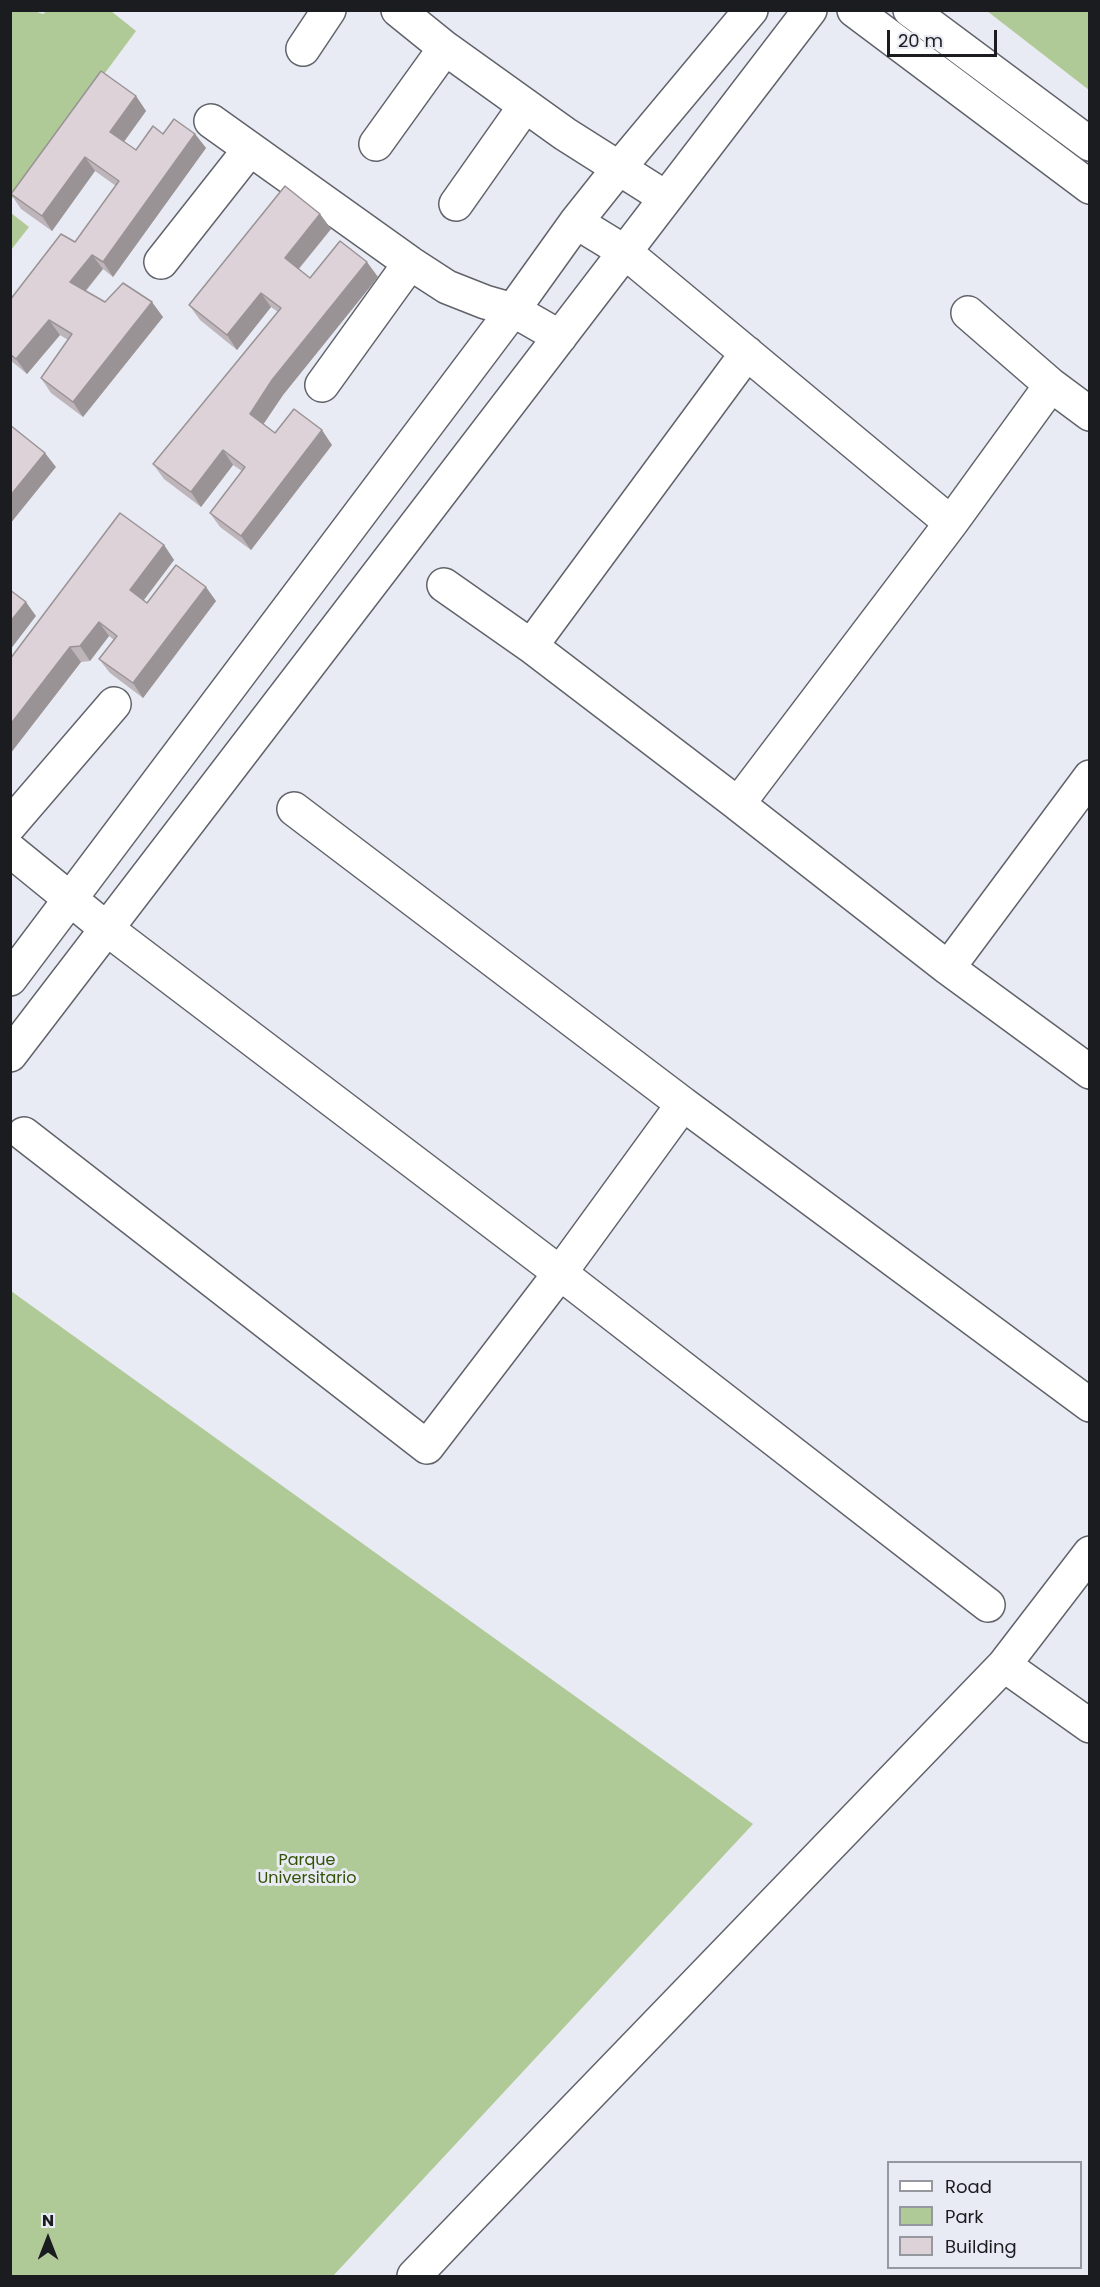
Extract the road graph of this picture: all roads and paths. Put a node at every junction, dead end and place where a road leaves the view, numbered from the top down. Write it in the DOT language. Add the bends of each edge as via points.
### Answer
graph roads {
  1 [pos="329,10"];
  2 [pos="398,10"];
  3 [pos="751,10"];
  4 [pos="810,10"];
  5 [pos="854,10"];
  6 [pos="910,10"];
  7 [pos="445,48"];
  8 [pos="303,49"];
  9 [pos="525,106"];
  10 [pos="211,121"];
  11 [pos="376,144"];
  12 [pos="1089,144"];
  13 [pos="250,149"];
  14 [pos="619,168"];
  15 [pos="1089,188"];
  16 [pos="666,198"];
  17 [pos="456,204"];
  18 [pos="576,222"];
  19 [pos="625,252"];
  20 [pos="161,262"];
  21 [pos="410,263"];
  22 [pos="513,310"];
  23 [pos="968,313"];
  24 [pos="560,337"];
  25 [pos="747,353"];
  26 [pos="322,385"];
  27 [pos="1051,385"];
  28 [pos="1089,414"];
  29 [pos="951,523"];
  30 [pos="444,585"];
  31 [pos="531,646"];
  32 [pos="114,704"];
  33 [pos="1089,777"];
  34 [pos="738,804"];
  35 [pos="294,809"];
  36 [pos="10,825"];
  37 [pos="10,850"];
  38 [pos="70,898"];
  39 [pos="107,929"];
  40 [pos="14,966"];
  41 [pos="948,968"];
  42 [pos="10,1055"];
  43 [pos="1089,1072"];
  44 [pos="683,1104"];
  45 [pos="24,1134"];
  46 [pos="560,1273"];
  47 [pos="1089,1405"];
  48 [pos="1089,1553"];
  49 [pos="988,1605"];
  50 [pos="1004,1665"];
  51 [pos="1089,1726"];
  52 [pos="414,2277"];
  1 -- 8 [label="street"];
  2 -- 7 [label="street"];
  3 -- 14 [label="street"];
  4 -- 16 [label="street"];
  5 -- 15 [label="street"];
  6 -- 12 [label="street"];
  7 -- 9 [label="street"];
  7 -- 11 [label="street"];
  9 -- 14 [label="street"];
  9 -- 17 [label="street"];
  10 -- 13 [label="street"];
  13 -- 20 [label="street"];
  13 -- 21 [label="street"];
  14 -- 16 [label="street"];
  14 -- 18 [label="street"];
  16 -- 19 [label="street"];
  18 -- 19 [label="street"];
  18 -- 22 [label="street"];
  19 -- 24 [label="street"];
  19 -- 25 [label="street"];
  21 -- 22 [label="street" via="447,287"];
  21 -- 26 [label="street"];
  22 -- 24 [label="street"];
  22 -- 38 [label="street"];
  23 -- 27 [label="street"];
  24 -- 39 [label="street"];
  25 -- 29 [label="street"];
  25 -- 31 [label="street"];
  27 -- 28 [label="street"];
  27 -- 29 [label="street"];
  29 -- 34 [label="street"];
  30 -- 31 [label="street"];
  31 -- 34 [label="street"];
  32 -- 36 [label="street"];
  33 -- 41 [label="street"];
  34 -- 41 [label="street"];
  35 -- 44 [label="street"];
  37 -- 38 [label="street"];
  38 -- 39 [label="street"];
  38 -- 40 [label="street"];
  39 -- 42 [label="street"];
  39 -- 46 [label="street"];
  41 -- 43 [label="street"];
  44 -- 46 [label="street"];
  44 -- 47 [label="street"];
  45 -- 46 [label="street" via="427,1447"];
  46 -- 49 [label="street"];
  48 -- 50 [label="street"];
  50 -- 51 [label="street"];
  50 -- 52 [label="street"];
}
